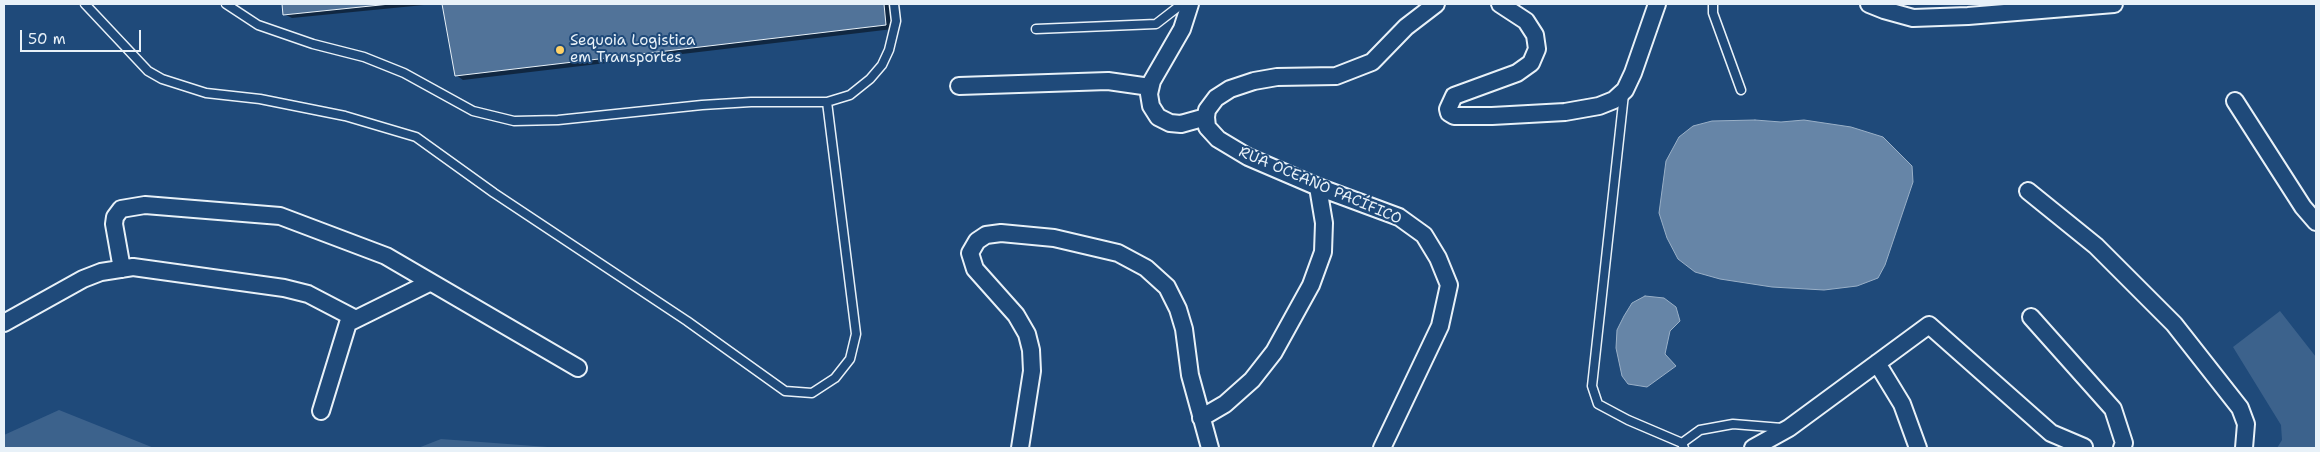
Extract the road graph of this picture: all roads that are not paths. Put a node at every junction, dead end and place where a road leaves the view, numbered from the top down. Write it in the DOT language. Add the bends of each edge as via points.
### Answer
graph roads {
  1 [pos="85,4"];
  2 [pos="226,4"];
  3 [pos="894,4"];
  4 [pos="1190,4"];
  5 [pos="1436,4"];
  6 [pos="1500,4"];
  7 [pos="1657,4"];
  8 [pos="1713,4"];
  9 [pos="1869,4"];
  10 [pos="2114,4"];
  11 [pos="1036,29"];
  12 [pos="959,86"];
  13 [pos="1150,88"];
  14 [pos="1624,90"];
  15 [pos="1741,90"];
  16 [pos="827,102"];
  17 [pos="2235,102"];
  18 [pos="1206,116"];
  19 [pos="1318,187"];
  20 [pos="2028,191"];
  21 [pos="2316,222"];
  22 [pos="122,269"];
  23 [pos="431,282"];
  24 [pos="2031,317"];
  25 [pos="356,319"];
  26 [pos="4,323"];
  27 [pos="1876,363"];
  28 [pos="578,368"];
  29 [pos="321,411"];
  30 [pos="1201,418"];
  31 [pos="1789,428"];
  32 [pos="1683,446"];
  33 [pos="2084,447"];
  34 [pos="1020,448"];
  35 [pos="1210,448"];
  36 [pos="1382,448"];
  37 [pos="1753,448"];
  38 [pos="1918,448"];
  39 [pos="2122,448"];
  40 [pos="2244,448"];
  1 -- 16 [label="lane" via="148,71 162,79 206,93 260,99 345,116 416,137 785,391 812,393 835,378 850,359 856,334"];
  2 -- 16 [label="lane" via="258,25 364,57 404,73 473,111 514,121 558,120 751,102"];
  3 -- 16 [label="lane" via="896,21 882,64 850,95"];
  4 -- 11 [label="lane" via="1178,7 1156,24"];
  4 -- 13 [label="street" via="1182,29"];
  5 -- 18 [label="street" via="1406,27 1372,62 1336,76 1277,77 1246,83 1216,98"];
  6 -- 14 [label="street" via="1526,21 1535,35 1537,49 1531,63 1518,73 1454,96 1448,105 1449,113 1468,117 1564,112 1599,106 1614,100"];
  7 -- 14 [label="street"];
  8 -- 15 [label="lane" via="1713,13"];
  9 -- 10 [label="street" via="1913,18"];
  12 -- 13 [label="street" via="1108,81"];
  13 -- 18 [label="street" via="1150,106 1158,117 1170,123 1181,124"];
  14 -- 32 [label="lane" via="1592,386 1598,404"];
  17 -- 21 [label="street"];
  18 -- 19 [label="street, RUA OCEANO PACÍFICO" via="1207,127 1218,139 1248,157"];
  19 -- 30 [label="street" via="1324,223 1323,252 1311,285 1274,352 1252,380 1225,404"];
  19 -- 36 [label="street, RUA OCEANO PACÍFICO" via="1399,217 1424,235 1449,285 1440,326"];
  20 -- 40 [label="street" via="2096,246 2180,331 2240,408 2246,424"];
  22 -- 23 [label="street" via="115,217 121,209 145,205 280,216 386,256"];
  22 -- 25 [label="street" via="133,266 284,288 308,294"];
  22 -- 26 [label="street" via="83,279"];
  23 -- 25 [label="street"];
  23 -- 28 [label="street"];
  24 -- 39 [label="street" via="2113,410 2124,443"];
  25 -- 29 [label="street" via="348,323"];
  27 -- 31 [label="street"];
  27 -- 33 [label="street" via="1929,325 2051,433"];
  27 -- 38 [label="street" via="1902,404"];
  30 -- 34 [label="street" via="1178,309 1166,287 1146,268 1118,253 1089,244 1001,233 986,235 970,253 971,261 975,270 1016,316 1028,334 1031,350 1032,371"];
  30 -- 35 [label="street"];
  31 -- 32 [label="lane" via="1733,424 1700,430"];
  31 -- 37 [label="street"];
}
